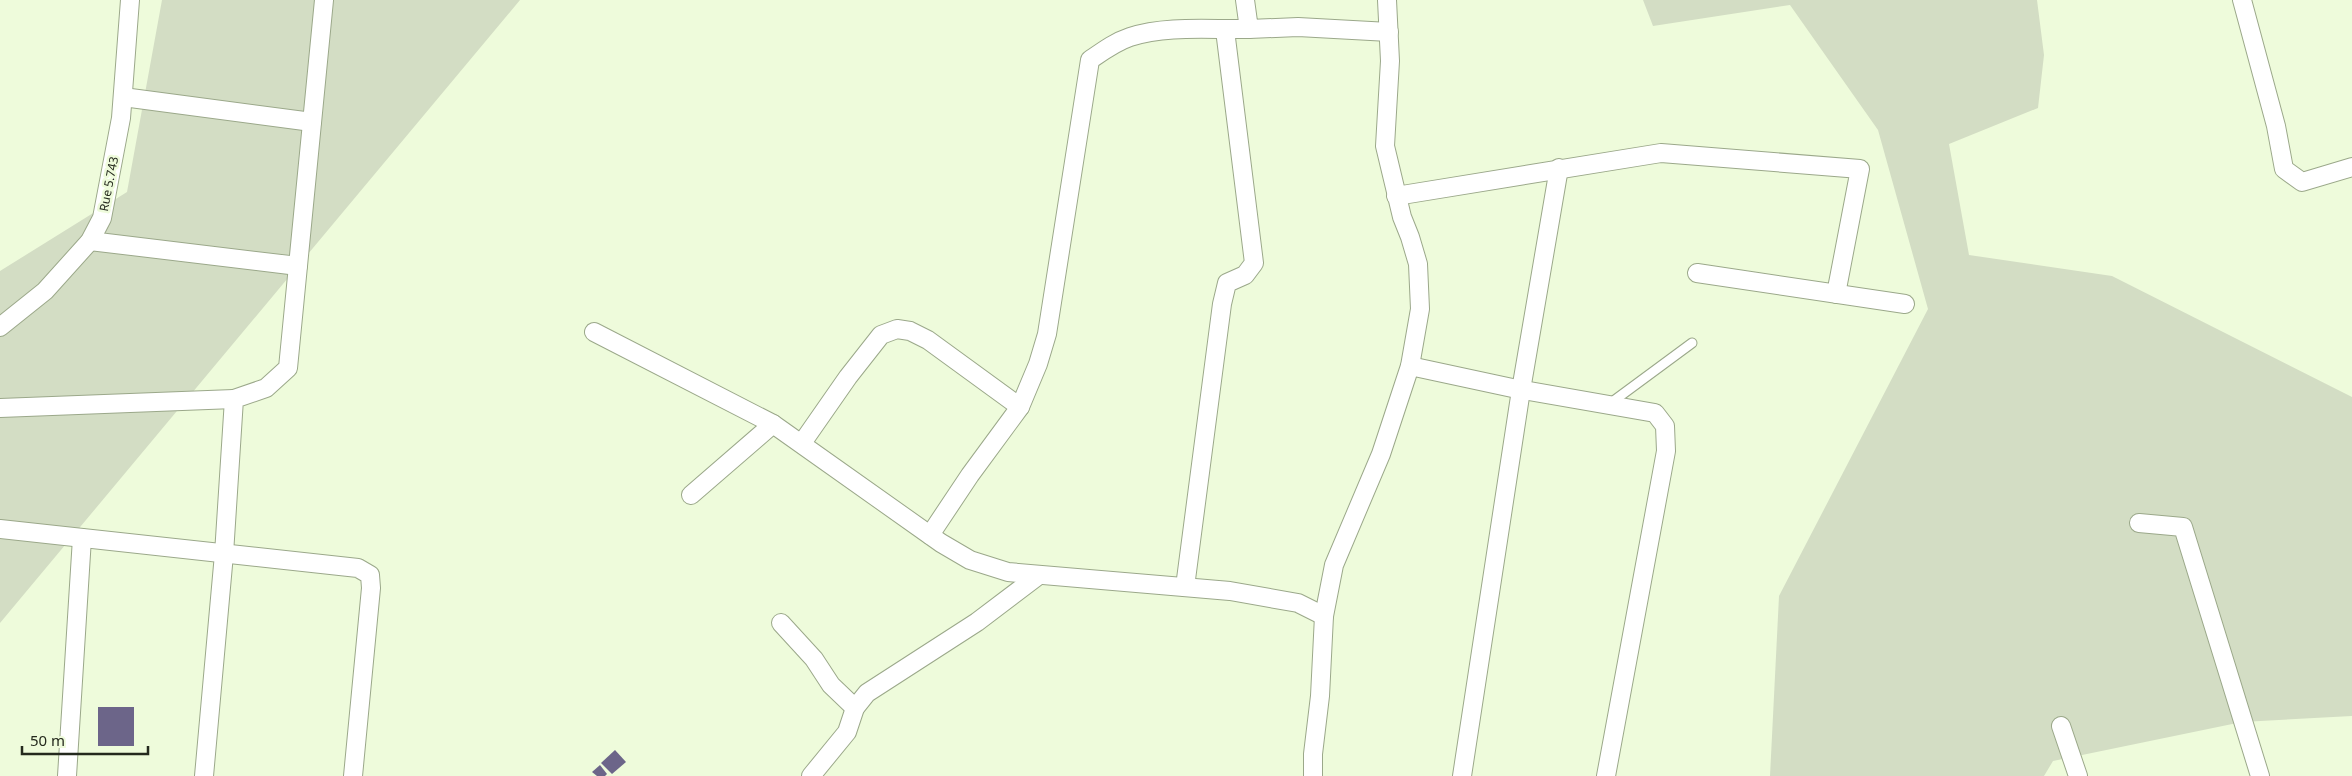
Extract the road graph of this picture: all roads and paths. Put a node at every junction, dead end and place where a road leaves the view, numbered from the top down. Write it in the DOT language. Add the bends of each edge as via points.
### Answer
graph roads {
  1 [pos="130,0"];
  2 [pos="324,0"];
  3 [pos="1245,0"];
  4 [pos="1387,0"];
  5 [pos="2242,0"];
  6 [pos="1249,29"];
  7 [pos="1226,30"];
  8 [pos="1390,32"];
  9 [pos="123,97"];
  10 [pos="312,122"];
  11 [pos="2352,167"];
  12 [pos="1559,168"];
  13 [pos="1396,196"];
  14 [pos="90,242"];
  15 [pos="298,266"];
  16 [pos="1697,273"];
  17 [pos="1836,294"];
  18 [pos="1905,304"];
  19 [pos="0,327"];
  20 [pos="594,332"];
  21 [pos="1692,343"];
  22 [pos="1410,366"];
  23 [pos="1521,390"];
  24 [pos="234,399"];
  25 [pos="1608,405"];
  26 [pos="1020,407"];
  27 [pos="0,408"];
  28 [pos="773,424"];
  29 [pos="802,443"];
  30 [pos="691,495"];
  31 [pos="2139,523"];
  32 [pos="0,528"];
  33 [pos="930,535"];
  34 [pos="82,538"];
  35 [pos="224,554"];
  36 [pos="1039,575"];
  37 [pos="1185,587"];
  38 [pos="1324,616"];
  39 [pos="780,623"];
  40 [pos="855,708"];
  41 [pos="2061,726"];
  42 [pos="67,776"];
  43 [pos="204,776"];
  44 [pos="353,776"];
  45 [pos="811,776"];
  46 [pos="1313,776"];
  47 [pos="1462,776"];
  48 [pos="1606,776"];
  49 [pos="2078,776"];
  50 [pos="2260,776"];
  1 -- 9 [label="street, Rue 5.743"];
  2 -- 10 [label="street"];
  3 -- 6 [label="street"];
  4 -- 8 [label="street"];
  5 -- 11 [label="street" via="2276,126 2284,169 2302,182"];
  6 -- 7 [label="street"];
  6 -- 8 [label="street" via="1298,27"];
  7 -- 26 [label="street" via="1168,30 1131,37 1109,46 1090,60 1047,334"];
  7 -- 37 [label="street" via="1254,263 1245,275 1227,283 1222,304"];
  8 -- 13 [label="street" via="1386,146"];
  9 -- 10 [label="street"];
  9 -- 14 [label="street, Rue 5.743" via="102,218"];
  10 -- 15 [label="street"];
  12 -- 13 [label="street"];
  12 -- 17 [label="street" via="1661,153 1860,169"];
  12 -- 23 [label="street"];
  13 -- 22 [label="street" via="1415,255 1420,285 1418,325"];
  14 -- 15 [label="street"];
  14 -- 19 [label="street, Rue 5.743" via="45,291"];
  15 -- 24 [label="street" via="288,368 266,388"];
  16 -- 17 [label="street"];
  17 -- 18 [label="street"];
  20 -- 28 [label="street"];
  21 -- 25 [label="lane"];
  22 -- 23 [label="street"];
  22 -- 38 [label="street" via="1381,454 1334,565"];
  23 -- 25 [label="street"];
  23 -- 47 [label="street"];
  24 -- 27 [label="street"];
  24 -- 35 [label="street"];
  25 -- 48 [label="street" via="1655,413 1665,426 1666,451"];
  26 -- 29 [label="street" via="928,340 897,329 882,335"];
  26 -- 33 [label="street"];
  28 -- 29 [label="street"];
  28 -- 30 [label="street"];
  29 -- 33 [label="street"];
  31 -- 50 [label="street" via="2184,527"];
  32 -- 34 [label="street"];
  33 -- 36 [label="street" via="970,560 989,567"];
  34 -- 35 [label="street"];
  34 -- 42 [label="street"];
  35 -- 43 [label="street"];
  35 -- 44 [label="street" via="358,568 370,575"];
  36 -- 37 [label="street"];
  36 -- 40 [label="street" via="977,622 867,694"];
  37 -- 38 [label="street" via="1274,597 1298,603"];
  38 -- 46 [label="street"];
  39 -- 40 [label="street" via="814,659 831,685"];
  40 -- 45 [label="street" via="847,732"];
  41 -- 49 [label="street"];
}
